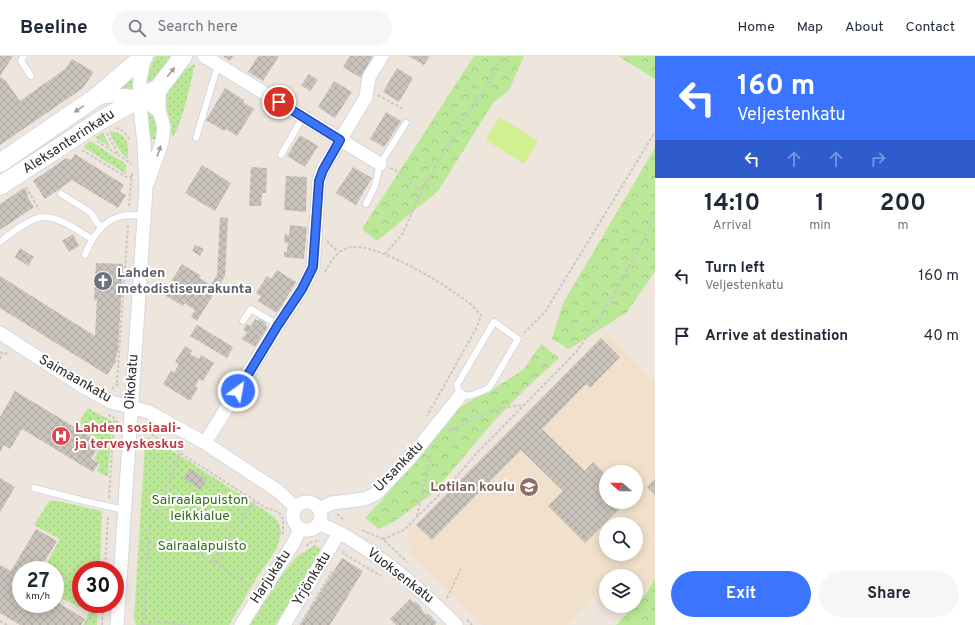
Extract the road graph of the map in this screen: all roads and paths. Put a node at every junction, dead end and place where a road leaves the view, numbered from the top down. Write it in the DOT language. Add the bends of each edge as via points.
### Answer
graph roads {
  1 [pos="24,56"];
  2 [pos="145,56"];
  3 [pos="183,56"];
  4 [pos="204,56"];
  5 [pos="382,56"];
  6 [pos="501,56"];
  7 [pos="218,65"];
  8 [pos="31,76"];
  9 [pos="159,88"];
  10 [pos="367,93"];
  11 [pos="95,98"];
  12 [pos="139,99"];
  13 [pos="403,109"];
  14 [pos="159,111"];
  15 [pos="303,117"];
  16 [pos="406,123"];
  17 [pos="104,129"];
  18 [pos="655,132"];
  19 [pos="196,138"];
  20 [pos="95,140"];
  21 [pos="340,140"];
  22 [pos="76,147"];
  23 [pos="118,154"];
  24 [pos="281,155"];
  25 [pos="0,163"];
  26 [pos="132,164"];
  27 [pos="380,164"];
  28 [pos="132,177"];
  29 [pos="23,183"];
  30 [pos="0,186"];
  31 [pos="146,188"];
  32 [pos="421,192"];
  33 [pos="61,194"];
  34 [pos="366,204"];
  35 [pos="144,216"];
  36 [pos="44,217"];
  37 [pos="655,218"];
  38 [pos="101,228"];
  39 [pos="92,239"];
  40 [pos="0,242"];
  41 [pos="385,254"];
  42 [pos="85,255"];
  43 [pos="323,275"];
  44 [pos="244,321"];
  45 [pos="278,325"];
  46 [pos="1,335"];
  47 [pos="518,339"];
  48 [pos="0,352"];
  49 [pos="0,359"];
  50 [pos="460,396"];
  51 [pos="524,405"];
  52 [pos="130,407"];
  53 [pos="426,417"];
  54 [pos="114,418"];
  55 [pos="438,429"];
  56 [pos="188,434"];
  57 [pos="205,443"];
  58 [pos="34,488"];
  59 [pos="255,501"];
  60 [pos="109,506"];
  61 [pos="295,507"];
  62 [pos="324,507"];
  63 [pos="124,510"];
  64 [pos="416,518"];
  65 [pos="347,522"];
  66 [pos="319,523"];
  67 [pos="300,529"];
  68 [pos="339,533"];
  69 [pos="382,539"];
  70 [pos="149,543"];
  71 [pos="106,561"];
  72 [pos="215,563"];
  73 [pos="462,566"];
  74 [pos="256,590"];
  75 [pos="446,599"];
  76 [pos="94,613"];
  77 [pos="103,613"];
  78 [pos="0,621"];
  79 [pos="7,625"];
  80 [pos="85,625"];
  81 [pos="102,625"];
  82 [pos="117,625"];
  83 [pos="143,625"];
  84 [pos="186,625"];
  85 [pos="241,625"];
  86 [pos="284,625"];
  87 [pos="456,625"];
  1 -- 8 [label="lane" via="21,61"];
  2 -- 11 [label="main road, Aleksanterinkatu"];
  2 -- 12 [label="street, Oikokatu"];
  9 -- 3 [label="main road, one-way"];
  4 -- 7 [label="street"];
  5 -- 10 [label="street" via="369,78"];
  6 -- 32 [label="path" via="488,84"];
  7 -- 15 [label="street"];
  7 -- 19 [label="lane"];
  9 -- 12 [label="main road, Aleksanterinkatu"];
  9 -- 14 [label="street, Oikokatu"];
  10 -- 13 [label="path"];
  10 -- 21 [label="street"];
  11 -- 12 [label="street" via="126,96"];
  11 -- 25 [label="main road, Aleksanterinkatu, one-way"];
  12 -- 14 [label="street"];
  12 -- 30 [label="main road, Aleksanterinkatu" via="100,120"];
  12 -- 31 [label="street, Oikokatu"];
  31 -- 14 [label="street, Oikokatu, one-way" via="162,142 164,127"];
  15 -- 21 [label="street"];
  15 -- 24 [label="lane"];
  16 -- 27 [label="lane"];
  17 -- 23 [label="path"];
  18 -- 47 [label="path" via="545,312"];
  20 -- 23 [label="path"];
  21 -- 27 [label="street"];
  21 -- 45 [label="street" via="319,181 313,267"];
  22 -- 28 [label="path"];
  23 -- 26 [label="path"];
  27 -- 32 [label="path" via="401,172"];
  27 -- 34 [label="lane"];
  29 -- 36 [label="path"];
  31 -- 35 [label="street, Oikokatu"];
  32 -- 41 [label="path" via="404,233"];
  33 -- 38 [label="lane" via="90,212"];
  35 -- 38 [label="lane" via="118,217"];
  35 -- 52 [label="street, Oikokatu"];
  36 -- 39 [label="lane" via="67,224"];
  36 -- 40 [label="lane" via="30,221"];
  37 -- 51 [label="path" via="610,302 578,351"];
  38 -- 39 [label="lane"];
  39 -- 42 [label="lane"];
  41 -- 43 [label="path" via="349,247 338,252"];
  41 -- 53 [label="path" via="434,279 469,303 481,315 477,327"];
  44 -- 45 [label="lane" via="251,309"];
  45 -- 57 [label="street"];
  46 -- 52 [label="street, Saimaankatu" via="82,386 111,402"];
  47 -- 50 [label="lane" via="488,388 472,395"];
  47 -- 50 [label="lane" via="494,322 457,385"];
  48 -- 49 [label="path" via="3,354"];
  50 -- 55 [label="street, Ursankatu"];
  51 -- 55 [label="path" via="497,410 449,431"];
  51 -- 64 [label="path"];
  52 -- 56 [label="street, Saimaankatu" via="150,412"];
  52 -- 63 [label="street, Oikokatu"];
  54 -- 60 [label="path"];
  55 -- 62 [label="street, Ursankatu" via="376,493 358,501"];
  55 -- 64 [label="path"];
  56 -- 57 [label="street, Saimaankatu"];
  56 -- 70 [label="path" via="150,531"];
  57 -- 61 [label="street, Saimaankatu" via="278,491"];
  58 -- 60 [label="lane"];
  59 -- 72 [label="path"];
  60 -- 63 [label="lane"];
  60 -- 71 [label="path"];
  61 -- 62 [label="street" via="308,501"];
  61 -- 67 [label="street" via="292,519"];
  62 -- 65 [label="path"];
  62 -- 66 [label="street"];
  63 -- 82 [label="street, Oikokatu"];
  64 -- 69 [label="path" via="404,530"];
  66 -- 67 [label="street" via="313,529"];
  66 -- 68 [label="street"];
  67 -- 85 [label="street, Harjukatu"];
  68 -- 86 [label="street, Yrjönkatu"];
  68 -- 87 [label="street, Vuoksenkatu" via="387,563 424,593"];
  70 -- 72 [label="path" via="186,546"];
  70 -- 83 [label="path"];
  72 -- 74 [label="path"];
  73 -- 75 [label="path"];
  76 -- 80 [label="path"];
  77 -- 81 [label="path"];
  78 -- 79 [label="path"];
  83 -- 84 [label="path" via="159,622"];
}
